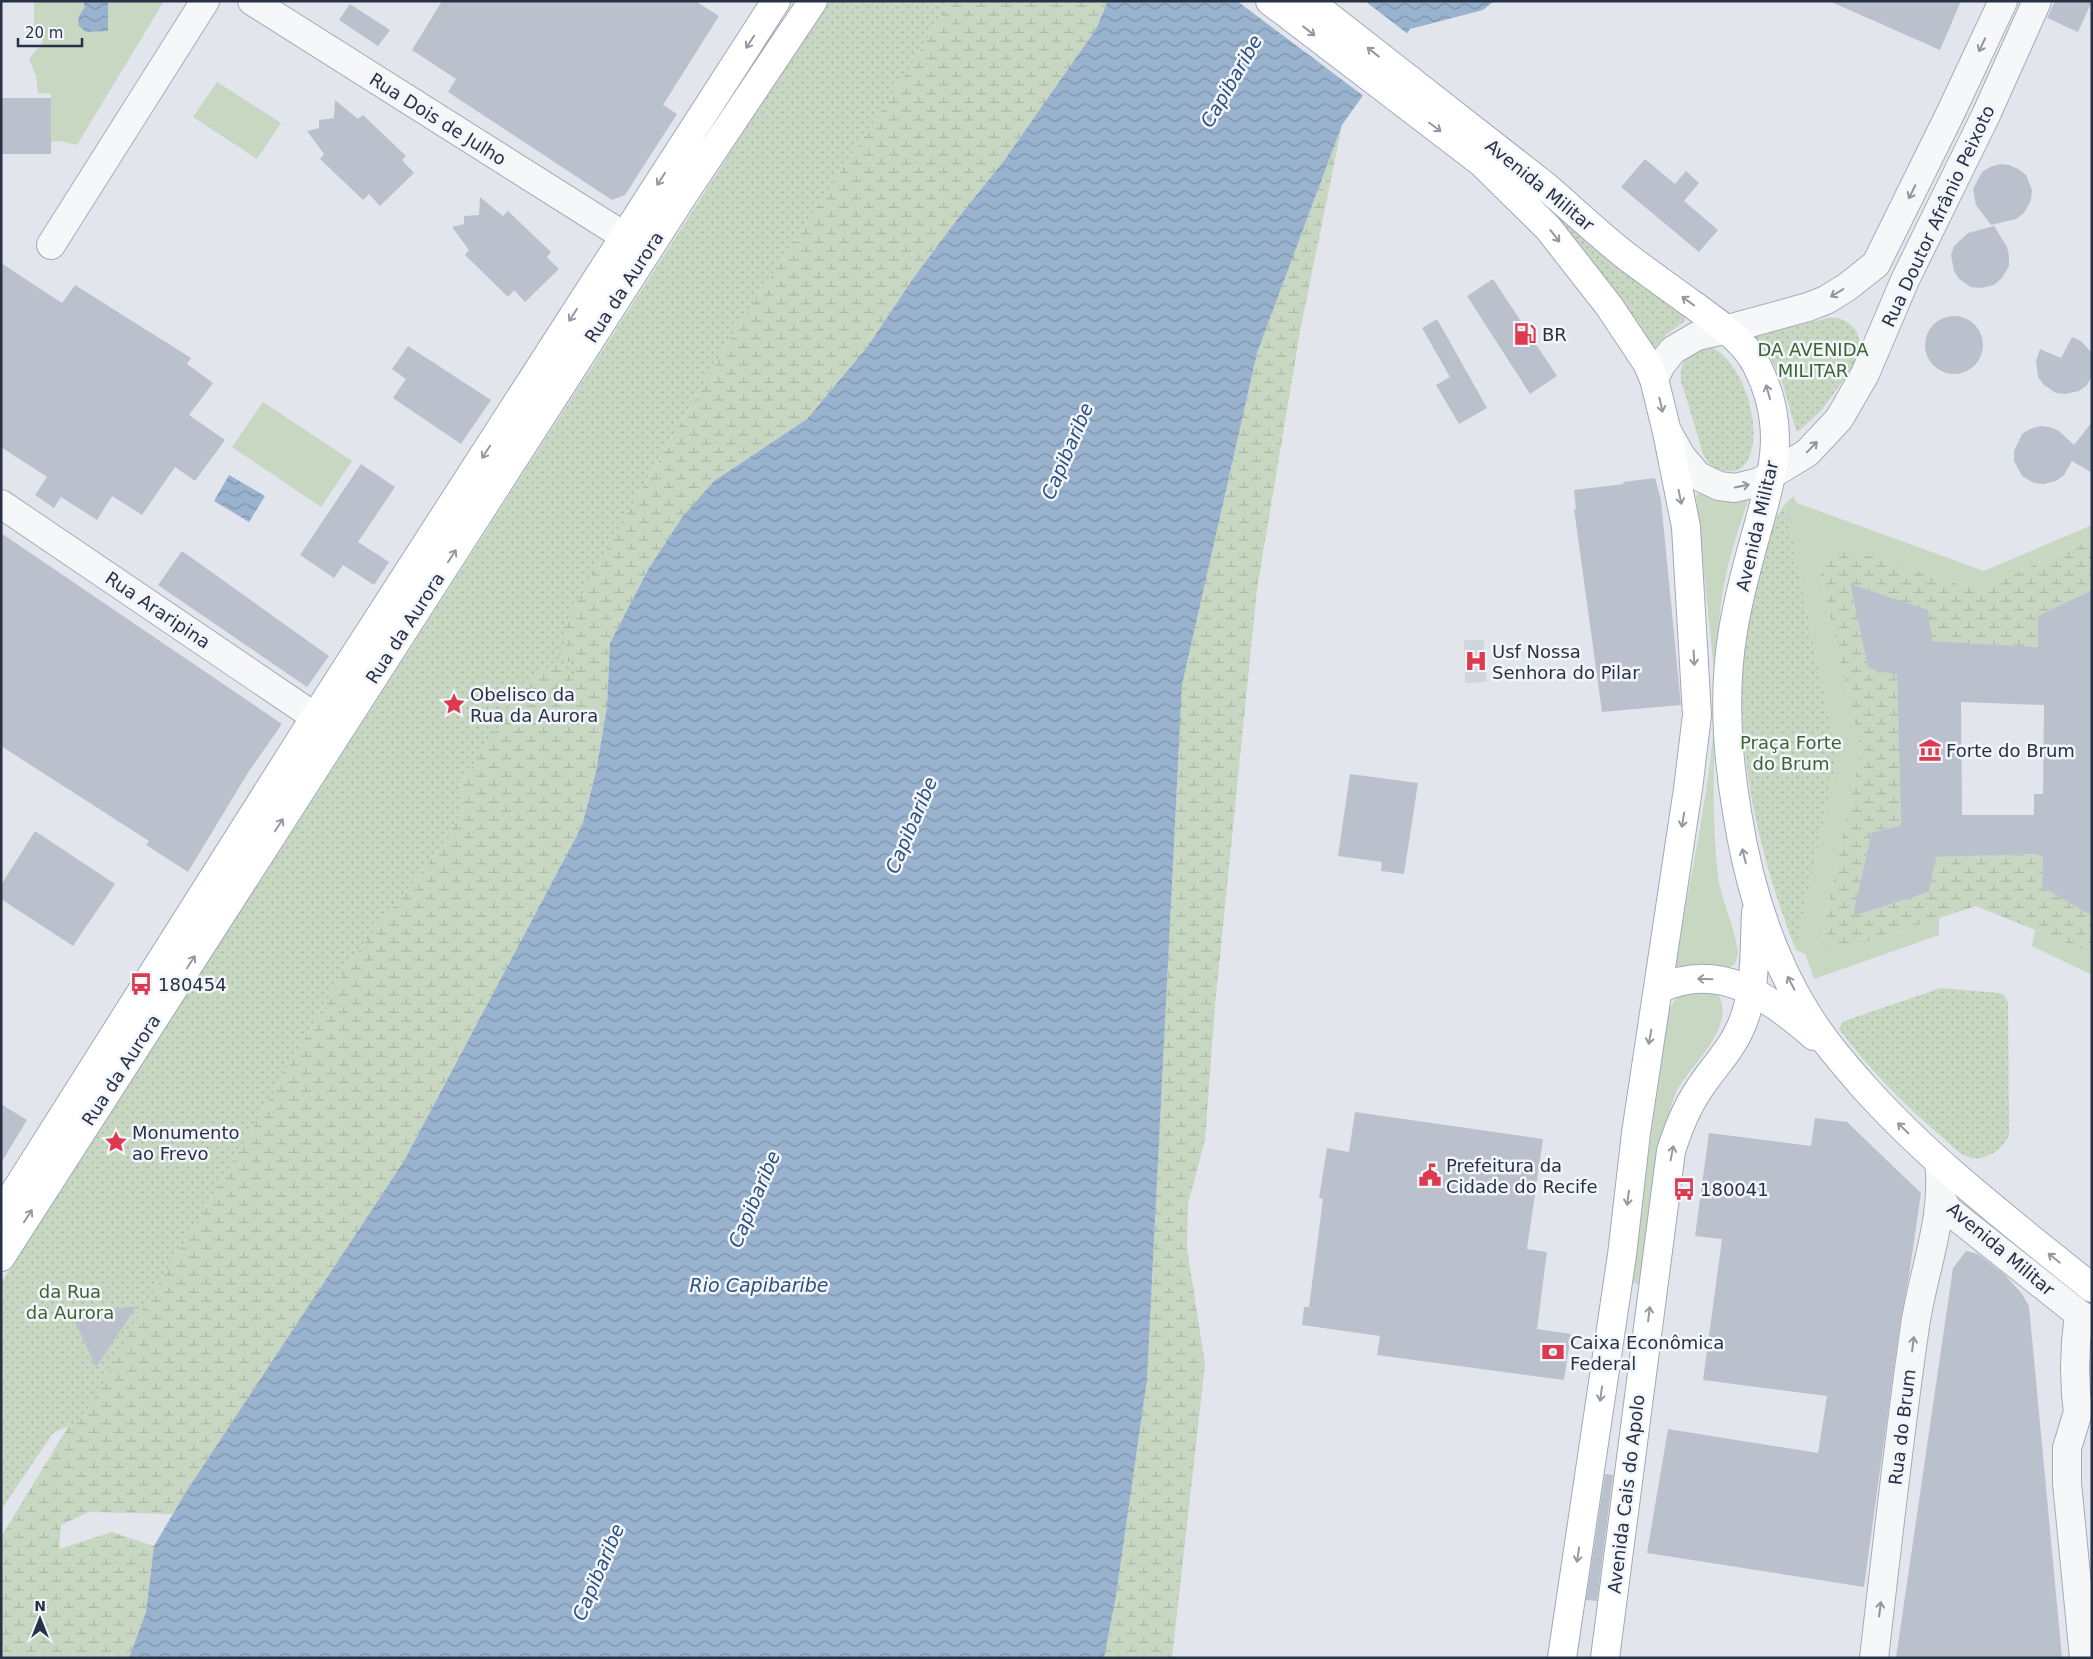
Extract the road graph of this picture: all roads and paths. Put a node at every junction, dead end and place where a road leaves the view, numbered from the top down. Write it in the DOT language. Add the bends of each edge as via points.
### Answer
graph roads {
  1 [pos="205,1"];
  2 [pos="252,1"];
  3 [pos="776,1"];
  4 [pos="813,1"];
  5 [pos="1270,1"];
  6 [pos="1310,1"];
  7 [pos="2003,1"];
  8 [pos="2038,1"];
  9 [pos="1404,90"];
  10 [pos="624,236"];
  11 [pos="51,245"];
  12 [pos="1728,330"];
  13 [pos="1654,379"];
  14 [pos="1667,432"];
  15 [pos="1772,475"];
  16 [pos="1,504"];
  17 [pos="315,717"];
  18 [pos="1756,903"];
  19 [pos="1659,989"];
  20 [pos="1752,990"];
  21 [pos="1835,1054"];
  22 [pos="1938,1162"];
  23 [pos="1941,1198"];
  24 [pos="1,1214"];
  25 [pos="1,1257"];
  26 [pos="2092,1288"];
  27 [pos="2085,1317"];
  28 [pos="2085,1417"];
  29 [pos="1562,1658"];
  30 [pos="1605,1658"];
  31 [pos="1874,1658"];
  32 [pos="2084,1658"];
  1 -- 11 [label="street"];
  2 -- 10 [label="street, Rua Dois de Julho"];
  3 -- 10 [label="main road, Rua da Aurora, one-way"];
  25 -- 4 [label="main road, Rua da Aurora, one-way" via="684,194"];
  5 -- 9 [label="main road, one-way"];
  9 -- 6 [label="main road, one-way"];
  7 -- 12 [label="street, Rua Doutor Afrânio Peixoto, one-way" via="1876,264 1826,300"];
  15 -- 8 [label="street, Rua Doutor Afrânio Peixoto, one-way" via="1807,453 1839,419 1865,374 1905,280"];
  12 -- 9 [label="main road, Avenida Militar, one-way" via="1626,256 1546,188"];
  9 -- 13 [label="main road, Avenida Militar, one-way" via="1548,228 1609,306"];
  10 -- 17 [label="main road, Rua da Aurora, one-way"];
  12 -- 13 [label="street, Rua Doutor Afrânio Peixoto" via="1697,336 1673,350 1660,365"];
  15 -- 12 [label="main road, Avenida Militar, one-way" via="1776,431 1768,391 1755,361"];
  13 -- 14 [label="main road, Avenida Militar, one-way"];
  14 -- 15 [label="street, Rua Doutor Afrânio Peixoto, one-way" via="1698,476 1719,486 1735,488"];
  14 -- 19 [label="main road, Avenida Militar, one-way" via="1686,527 1697,716"];
  18 -- 15 [label="main road, Avenida Militar, one-way" via="1743,851 1732,783 1727,704 1733,632"];
  16 -- 17 [label="street, Rua Araripina"];
  17 -- 24 [label="main road, Rua da Aurora"];
  18 -- 20 [label="main road, Avenida Cais do Apolo"];
  21 -- 18 [label="main road, Avenida Militar, one-way" via="1806,1012 1780,962"];
  20 -- 19 [label="main road, Avenida Militar, one-way" via="1716,979 1676,981"];
  19 -- 29 [label="main road, Avenida Cais do Apolo, one-way"];
  20 -- 21 [label="main road, Avenida Militar"];
  30 -- 20 [label="main road, Avenida Cais do Apolo, one-way" via="1671,1150 1682,1116 1737,1036"];
  22 -- 21 [label="main road, Avenida Militar, one-way"];
  22 -- 23 [label="street, Avenida Militar"];
  26 -- 22 [label="main road, Avenida Militar, one-way"];
  23 -- 27 [label="street, Avenida Militar" via="1948,1210"];
  31 -- 23 [label="street, Rua do Brum, one-way" via="1915,1324"];
  27 -- 28 [label="street" via="2075,1368 2076,1394"];
  28 -- 32 [label="street" via="2067,1448 2067,1483"];
}
